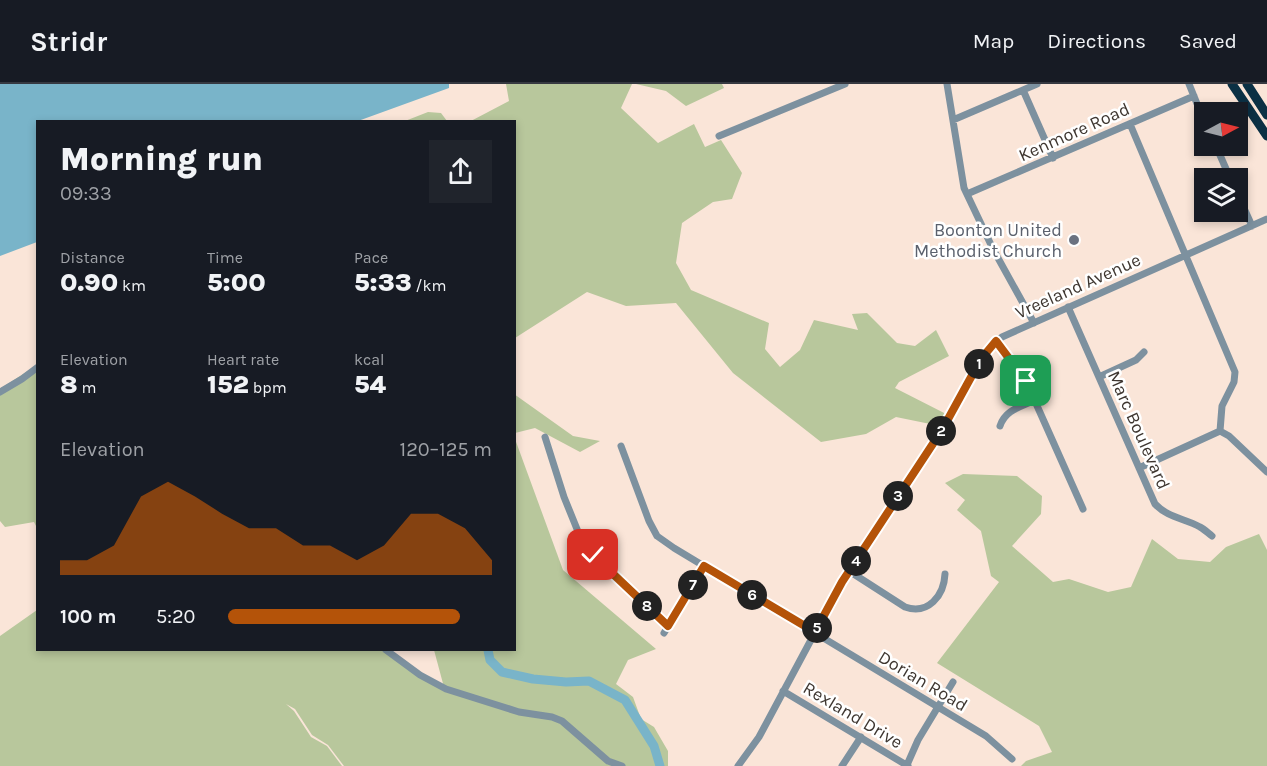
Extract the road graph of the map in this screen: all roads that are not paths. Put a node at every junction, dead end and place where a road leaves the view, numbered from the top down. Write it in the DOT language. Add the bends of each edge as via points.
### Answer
graph roads {
  1 [pos="845,84"];
  2 [pos="947,84"];
  3 [pos="1037,84"];
  4 [pos="1189,84"];
  5 [pos="1232,84"];
  6 [pos="1246,84"];
  7 [pos="1023,90"];
  8 [pos="1194,96"];
  9 [pos="1196,102"];
  10 [pos="1267,114"];
  11 [pos="953,120"];
  12 [pos="1130,124"];
  13 [pos="719,136"];
  14 [pos="1267,136"];
  15 [pos="1053,158"];
  16 [pos="967,194"];
  17 [pos="1248,217"];
  18 [pos="1267,219"];
  19 [pos="1252,226"];
  20 [pos="1187,255"];
  21 [pos="1068,308"];
  22 [pos="1034,323"];
  23 [pos="996,341"];
  24 [pos="1144,352"];
  25 [pos="36,368"];
  26 [pos="1099,377"];
  27 [pos="0,392"];
  28 [pos="1035,400"];
  29 [pos="1000,426"];
  30 [pos="1220,431"];
  31 [pos="545,437"];
  32 [pos="621,446"];
  33 [pos="1139,468"];
  34 [pos="1267,472"];
  35 [pos="1083,509"];
  36 [pos="1212,536"];
  37 [pos="704,566"];
  38 [pos="849,571"];
  39 [pos="945,574"];
  40 [pos="815,632"];
  41 [pos="387,651"];
  42 [pos="953,682"];
  43 [pos="783,691"];
  44 [pos="938,707"];
  45 [pos="861,737"];
  46 [pos="1012,759"];
  47 [pos="608,763"];
  48 [pos="622,766"];
  49 [pos="738,766"];
  50 [pos="842,766"];
  51 [pos="907,766"];
  1 -- 13 [label="street"];
  2 -- 11 [label="street"];
  3 -- 7 [label="street"];
  4 -- 8 [label="street"];
  5 -- 14 [label="highway"];
  6 -- 10 [label="highway"];
  7 -- 11 [label="street"];
  7 -- 15 [label="street"];
  8 -- 9 [label="street"];
  8 -- 12 [label="street, Kenmore Road"];
  11 -- 16 [label="street"];
  12 -- 15 [label="street, Kenmore Road"];
  12 -- 20 [label="street"];
  15 -- 16 [label="street, Kenmore Road"];
  16 -- 22 [label="street"];
  17 -- 19 [label="street"];
  18 -- 19 [label="street, Vreeland Avenue"];
  19 -- 20 [label="street, Vreeland Avenue"];
  20 -- 21 [label="street, Vreeland Avenue"];
  20 -- 30 [label="street" via="1235,372 1222,406"];
  21 -- 22 [label="street, Vreeland Avenue"];
  21 -- 26 [label="street, Marc Boulevard"];
  22 -- 23 [label="street, Vreeland Avenue"];
  23 -- 28 [label="street"];
  23 -- 38 [label="street, Vreeland Avenue"];
  24 -- 26 [label="street" via="1136,360"];
  25 -- 27 [label="street"];
  26 -- 33 [label="street, Marc Boulevard"];
  28 -- 29 [label="street" via="1007,413"];
  28 -- 35 [label="street"];
  30 -- 33 [label="street"];
  30 -- 34 [label="street"];
  31 -- 37 [label="street" via="579,534 593,555 666,629"];
  32 -- 37 [label="street, Dorian Road" via="657,536"];
  33 -- 36 [label="street, Marc Boulevard" via="1157,507"];
  37 -- 40 [label="street, Dorian Road"];
  38 -- 39 [label="street" via="905,607 916,609 932,604 945,586"];
  38 -- 40 [label="street, Vreeland Avenue"];
  40 -- 43 [label="street, Vreeland Avenue"];
  40 -- 44 [label="street, Dorian Road"];
  41 -- 47 [label="street" via="446,688 519,712 562,721"];
  42 -- 44 [label="street"];
  43 -- 45 [label="street, Rexland Drive"];
  43 -- 49 [label="street, Vreeland Avenue"];
  44 -- 46 [label="street, Dorian Road" via="986,736"];
  44 -- 51 [label="street"];
  45 -- 50 [label="street"];
  45 -- 51 [label="street, Rexland Drive"];
  47 -- 48 [label="street"];
}
